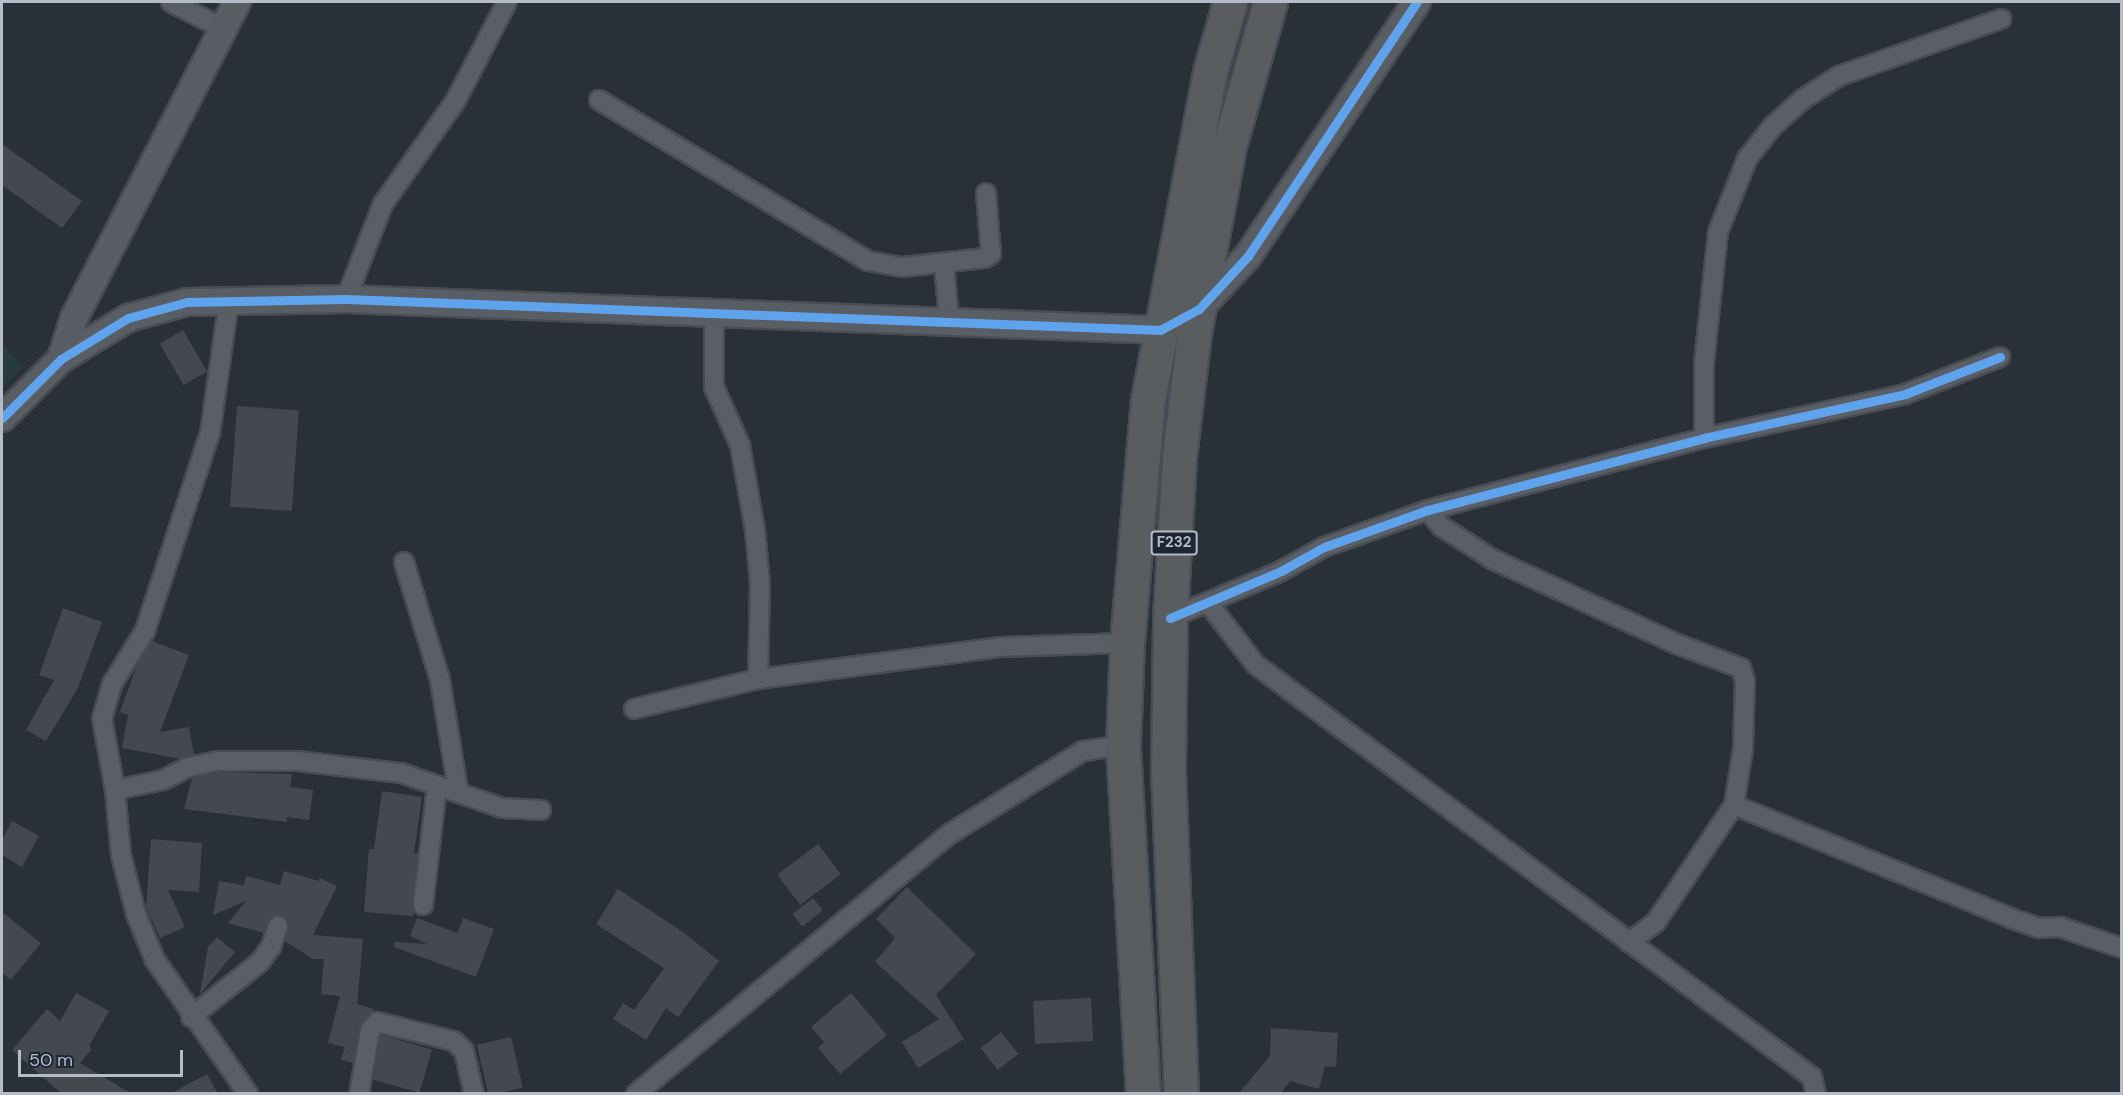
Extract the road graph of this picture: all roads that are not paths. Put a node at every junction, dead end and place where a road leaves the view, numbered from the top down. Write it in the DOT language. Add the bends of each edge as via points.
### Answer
graph roads {
  1 [pos="171,2"];
  2 [pos="237,2"];
  3 [pos="507,2"];
  4 [pos="1230,2"];
  5 [pos="1270,2"];
  6 [pos="1417,2"];
  7 [pos="2001,19"];
  8 [pos="224,28"];
  9 [pos="599,100"];
  10 [pos="986,193"];
  11 [pos="944,263"];
  12 [pos="346,299"];
  13 [pos="229,300"];
  14 [pos="1199,309"];
  15 [pos="714,313"];
  16 [pos="949,321"];
  17 [pos="1160,330"];
  18 [pos="2000,357"];
  19 [pos="62,359"];
  20 [pos="2,418"];
  21 [pos="1704,438"];
  22 [pos="1428,510"];
  23 [pos="404,562"];
  24 [pos="1208,603"];
  25 [pos="1170,618"];
  26 [pos="1126,643"];
  27 [pos="758,679"];
  28 [pos="634,708"];
  29 [pos="1123,746"];
  30 [pos="437,786"];
  31 [pos="115,790"];
  32 [pos="458,790"];
  33 [pos="1734,805"];
  34 [pos="541,810"];
  35 [pos="423,906"];
  36 [pos="278,926"];
  37 [pos="1629,942"];
  38 [pos="2121,948"];
  39 [pos="191,1017"];
  40 [pos="248,1094"];
  41 [pos="359,1094"];
  42 [pos="474,1094"];
  43 [pos="636,1094"];
  44 [pos="1143,1094"];
  45 [pos="1181,1094"];
  46 [pos="1816,1094"];
  1 -- 8 [label="street"];
  2 -- 8 [label="street"];
  3 -- 12 [label="street" via="456,100 383,204"];
  4 -- 17 [label="highway, F232" via="1210,72"];
  5 -- 14 [label="highway, F232" via="1229,146"];
  6 -- 14 [label="street" via="1248,256"];
  7 -- 21 [label="street" via="1839,76 1803,99 1773,126 1746,159 1718,232 1704,363"];
  8 -- 19 [label="street" via="74,318"];
  9 -- 11 [label="street" via="868,261 903,267"];
  10 -- 11 [label="street" via="991,254"];
  11 -- 16 [label="street"];
  12 -- 13 [label="street"];
  12 -- 15 [label="street"];
  13 -- 19 [label="street" via="187,302 128,318"];
  13 -- 31 [label="street" via="210,433 145,631 104,702 102,718"];
  14 -- 17 [label="street"];
  14 -- 25 [label="highway, F232" via="1179,457"];
  15 -- 16 [label="street"];
  15 -- 27 [label="street" via="714,387 740,445 755,530 760,584"];
  16 -- 17 [label="street"];
  17 -- 26 [label="highway, F232" via="1148,400"];
  18 -- 21 [label="street" via="1905,394"];
  19 -- 20 [label="street"];
  21 -- 22 [label="street"];
  22 -- 24 [label="street" via="1324,547"];
  22 -- 33 [label="street" via="1442,527 1492,559 1677,644 1741,668 1745,681 1743,749"];
  23 -- 32 [label="street" via="440,680"];
  24 -- 25 [label="street"];
  24 -- 37 [label="street" via="1256,665"];
  25 -- 45 [label="highway, F232" via="1168,767"];
  26 -- 27 [label="street" via="1000,647"];
  26 -- 29 [label="highway, F232"];
  27 -- 28 [label="street"];
  29 -- 43 [label="street" via="1083,751 948,835"];
  29 -- 44 [label="highway, F232"];
  30 -- 31 [label="street" via="401,773 362,766 228,761 189,767 163,780"];
  30 -- 32 [label="street"];
  30 -- 35 [label="street"];
  31 -- 39 [label="street" via="121,855 136,914 155,960"];
  32 -- 34 [label="street" via="502,808"];
  33 -- 37 [label="street" via="1656,922"];
  33 -- 38 [label="street" via="2013,919 2039,928 2060,927"];
  36 -- 39 [label="street" via="271,948 260,962"];
  37 -- 46 [label="street" via="1812,1077"];
  39 -- 40 [label="street"];
  41 -- 42 [label="street" via="370,1030 377,1023 454,1041 464,1052"];
}
